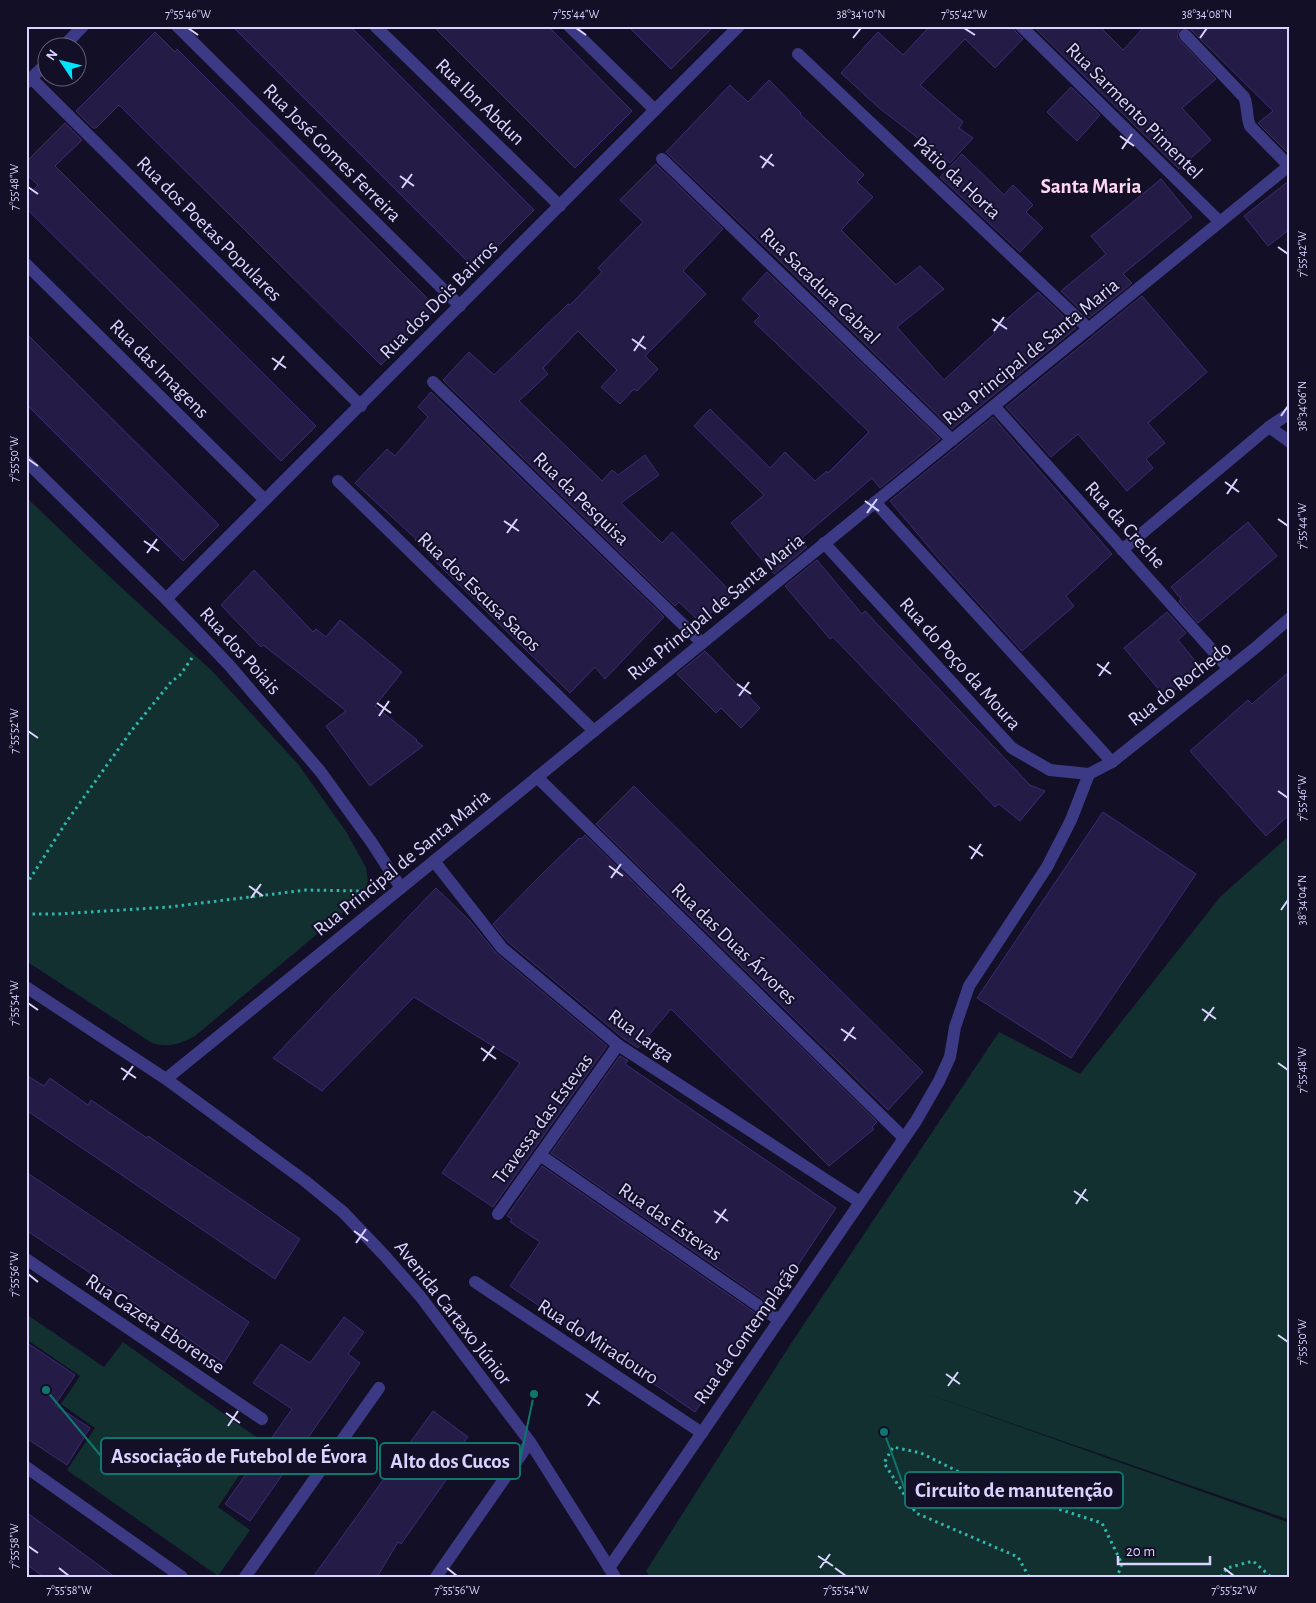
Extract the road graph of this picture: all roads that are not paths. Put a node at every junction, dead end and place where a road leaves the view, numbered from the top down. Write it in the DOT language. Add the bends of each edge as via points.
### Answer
graph roads {
  1 [pos="84,26"];
  2 [pos="178,26"];
  3 [pos="375,26"];
  4 [pos="569,26"];
  5 [pos="739,26"];
  6 [pos="1021,26"];
  7 [pos="1185,35"];
  8 [pos="72,38"];
  9 [pos="798,54"];
  10 [pos="38,72"];
  11 [pos="29,81"];
  12 [pos="655,110"];
  13 [pos="662,159"];
  14 [pos="1289,165"];
  15 [pos="560,206"];
  16 [pos="1220,222"];
  17 [pos="26,264"];
  18 [pos="460,306"];
  19 [pos="1089,329"];
  20 [pos="433,382"];
  21 [pos="361,406"];
  22 [pos="994,406"];
  23 [pos="1290,413"];
  24 [pos="1269,427"];
  25 [pos="952,440"];
  26 [pos="1290,442"];
  27 [pos="26,461"];
  28 [pos="338,481"];
  29 [pos="266,500"];
  30 [pos="875,502"];
  31 [pos="824,543"];
  32 [pos="1122,550"];
  33 [pos="166,599"];
  34 [pos="1290,618"];
  35 [pos="702,643"];
  36 [pos="1229,669"];
  37 [pos="594,731"];
  38 [pos="1112,762"];
  39 [pos="1089,774"];
  40 [pos="537,777"];
  41 [pos="434,861"];
  42 [pos="401,888"];
  43 [pos="26,987"];
  44 [pos="618,1045"];
  45 [pos="166,1079"];
  46 [pos="904,1138"];
  47 [pos="540,1155"];
  48 [pos="860,1202"];
  49 [pos="498,1214"];
  50 [pos="26,1259"];
  51 [pos="475,1282"];
  52 [pos="779,1320"];
  53 [pos="379,1388"];
  54 [pos="262,1419"];
  55 [pos="702,1433"];
  56 [pos="530,1442"];
  57 [pos="26,1467"];
  58 [pos="612,1572"];
  59 [pos="182,1577"];
  60 [pos="245,1577"];
  61 [pos="436,1577"];
  1 -- 8 [label="street"];
  2 -- 18 [label="street, Rua José Gomes Ferreira"];
  3 -- 15 [label="street, Rua Ibn Abdun"];
  4 -- 12 [label="street"];
  5 -- 12 [label="street, Rua dos Dois Bairros"];
  6 -- 16 [label="street, Rua Sarmento Pimentel"];
  7 -- 14 [label="street" via="1244,97 1250,126"];
  9 -- 19 [label="street, Pátio da Horta"];
  10 -- 11 [label="street"];
  11 -- 21 [label="street, Rua dos Poetas Populares"];
  12 -- 15 [label="street, Rua dos Dois Bairros"];
  13 -- 25 [label="street, Rua Sacadura Cabral"];
  14 -- 16 [label="street, Rua Principal de Santa Maria"];
  15 -- 18 [label="street, Rua dos Dois Bairros"];
  16 -- 19 [label="street, Rua Principal de Santa Maria"];
  17 -- 29 [label="street, Rua das Imagens"];
  18 -- 21 [label="street, Rua dos Dois Bairros"];
  19 -- 22 [label="street, Rua Principal de Santa Maria"];
  20 -- 35 [label="street, Rua da Pesquisa"];
  21 -- 29 [label="street, Rua dos Dois Bairros"];
  22 -- 25 [label="street, Rua Principal de Santa Maria"];
  22 -- 32 [label="street, Rua da Creche"];
  23 -- 24 [label="street"];
  24 -- 26 [label="street"];
  24 -- 32 [label="street"];
  25 -- 30 [label="street, Rua Principal de Santa Maria"];
  27 -- 33 [label="street, Rua dos Poiais"];
  28 -- 37 [label="street, Rua dos Escusa Sacos"];
  29 -- 33 [label="street, Rua dos Dois Bairros"];
  30 -- 31 [label="street, Rua Principal de Santa Maria"];
  30 -- 38 [label="street"];
  31 -- 35 [label="street, Rua Principal de Santa Maria"];
  31 -- 39 [label="street, Rua do Poço da Moura" via="1012,748 1050,770"];
  32 -- 36 [label="street, Rua da Creche"];
  33 -- 42 [label="street, Rua dos Poiais" via="229,665 320,771"];
  34 -- 36 [label="street, Rua do Rochedo"];
  35 -- 37 [label="street, Rua Principal de Santa Maria"];
  36 -- 38 [label="street, Rua do Rochedo"];
  37 -- 40 [label="street, Rua Principal de Santa Maria"];
  38 -- 39 [label="street, Rua do Rochedo"];
  39 -- 46 [label="street, Rua da Contemplação" via="1071,820 1047,867 969,986 955,1027 950,1057 939,1082"];
  40 -- 41 [label="street, Rua Principal de Santa Maria"];
  40 -- 46 [label="street, Rua das Duas Árvores"];
  41 -- 42 [label="street, Rua Principal de Santa Maria"];
  41 -- 44 [label="street, Rua Larga" via="502,948"];
  42 -- 45 [label="street, Rua Principal de Santa Maria"];
  43 -- 45 [label="street, Avenida Cartaxo Júnior"];
  44 -- 47 [label="street, Travessa das Estevas"];
  44 -- 48 [label="street, Rua Larga"];
  45 -- 56 [label="street, Avenida Cartaxo Júnior" via="343,1212 420,1296"];
  46 -- 48 [label="street, Rua da Contemplação"];
  47 -- 49 [label="street, Travessa das Estevas"];
  47 -- 52 [label="street, Rua das Estevas"];
  48 -- 52 [label="street, Rua da Contemplação"];
  50 -- 54 [label="street, Rua Gazeta Eborense"];
  51 -- 55 [label="street, Rua do Miradouro"];
  52 -- 55 [label="street, Rua da Contemplação"];
  53 -- 60 [label="street"];
  55 -- 58 [label="street, Rua da Contemplação"];
  56 -- 58 [label="street, Avenida Cartaxo Júnior"];
  56 -- 61 [label="street"];
  57 -- 59 [label="street"];
}
